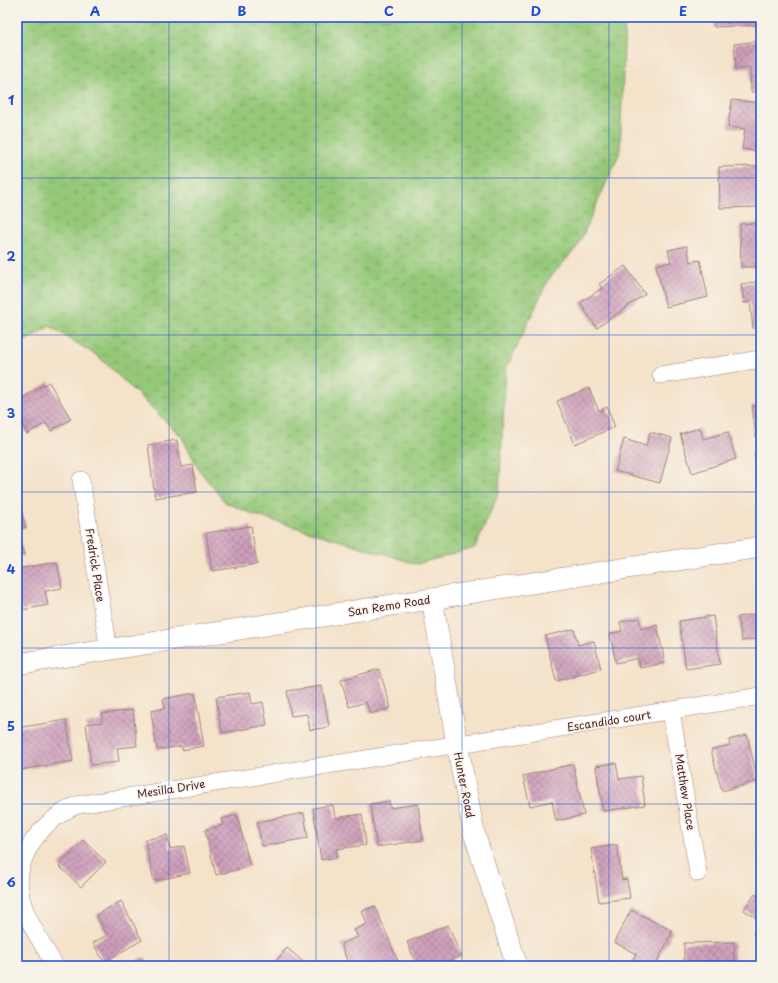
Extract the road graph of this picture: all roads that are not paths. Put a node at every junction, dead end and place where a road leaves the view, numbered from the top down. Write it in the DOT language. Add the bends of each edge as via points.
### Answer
graph roads {
  1 [pos="761,359"];
  2 [pos="661,375"];
  3 [pos="82,480"];
  4 [pos="761,548"];
  5 [pos="432,599"];
  6 [pos="109,650"];
  7 [pos="17,664"];
  8 [pos="761,696"];
  9 [pos="671,711"];
  10 [pos="456,744"];
  11 [pos="698,874"];
  12 [pos="55,966"];
  13 [pos="517,966"];
  1 -- 2 [label="street"];
  3 -- 6 [label="street, Fredrick Place"];
  4 -- 5 [label="street, San Remo Road"];
  5 -- 6 [label="street, San Remo Road"];
  5 -- 10 [label="street, Hunter Road"];
  6 -- 7 [label="street, San Remo Road"];
  8 -- 9 [label="street, Escandido court"];
  9 -- 10 [label="street, Escandido court"];
  9 -- 11 [label="street, Matthew Place"];
  10 -- 12 [label="street, Mesilla Drive" via="95,801 63,812 51,820 31,844 25,856 20,883 25,910"];
  10 -- 13 [label="street, Hunter Road" via="474,833"];
}
